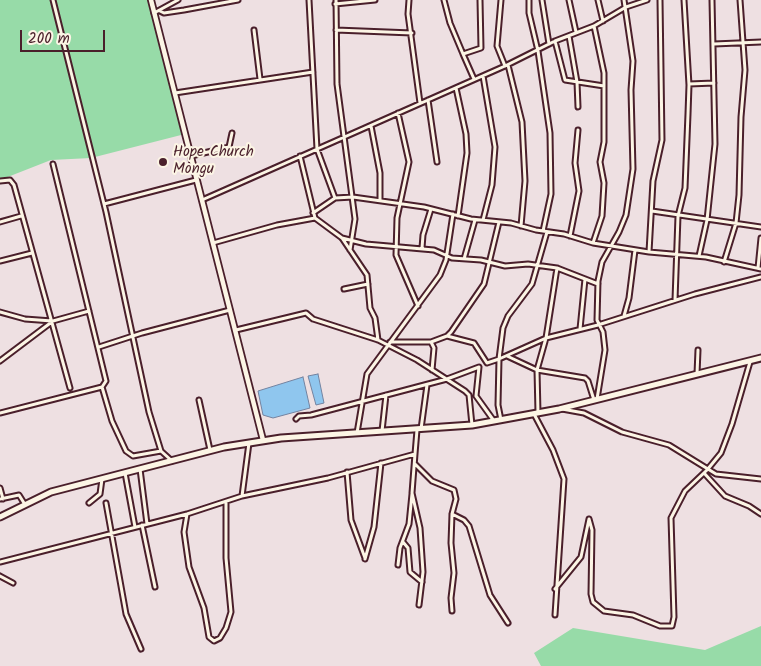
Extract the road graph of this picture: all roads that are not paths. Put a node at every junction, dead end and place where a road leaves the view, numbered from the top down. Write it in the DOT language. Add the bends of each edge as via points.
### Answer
graph roads {
  1 [pos="53,0"];
  2 [pos="151,0"];
  3 [pos="178,0"];
  4 [pos="238,0"];
  5 [pos="309,0"];
  6 [pos="375,0"];
  7 [pos="410,0"];
  8 [pos="444,0"];
  9 [pos="480,0"];
  10 [pos="501,0"];
  11 [pos="529,0"];
  12 [pos="542,0"];
  13 [pos="569,0"];
  14 [pos="598,0"];
  15 [pos="624,0"];
  16 [pos="647,0"];
  17 [pos="660,0"];
  18 [pos="684,0"];
  19 [pos="712,0"];
  20 [pos="740,0"];
  21 [pos="336,2"];
  22 [pos="626,7"];
  23 [pos="157,12"];
  24 [pos="603,21"];
  25 [pos="594,26"];
  26 [pos="254,30"];
  27 [pos="336,30"];
  28 [pos="576,32"];
  29 [pos="412,33"];
  30 [pos="569,36"];
  31 [pos="555,41"];
  32 [pos="761,42"];
  33 [pos="743,43"];
  34 [pos="549,44"];
  35 [pos="714,44"];
  36 [pos="538,50"];
  37 [pos="463,54"];
  38 [pos="506,66"];
  39 [pos="313,72"];
  40 [pos="482,76"];
  41 [pos="260,79"];
  42 [pos="474,79"];
  43 [pos="577,82"];
  44 [pos="714,83"];
  45 [pos="689,84"];
  46 [pos="604,86"];
  47 [pos="456,88"];
  48 [pos="175,93"];
  49 [pos="428,100"];
  50 [pos="420,103"];
  51 [pos="578,107"];
  52 [pos="398,113"];
  53 [pos="371,126"];
  54 [pos="578,130"];
  55 [pos="232,133"];
  56 [pos="343,139"];
  57 [pos="316,149"];
  58 [pos="190,156"];
  59 [pos="300,156"];
  60 [pos="437,162"];
  61 [pos="53,164"];
  62 [pos="196,180"];
  63 [pos="0,181"];
  64 [pos="353,197"];
  65 [pos="335,198"];
  66 [pos="380,200"];
  67 [pos="202,201"];
  68 [pos="400,203"];
  69 [pos="104,204"];
  70 [pos="431,209"];
  71 [pos="652,212"];
  72 [pos="313,213"];
  73 [pos="453,214"];
  74 [pos="21,216"];
  75 [pos="458,216"];
  76 [pos="678,216"];
  77 [pos="315,218"];
  78 [pos="475,220"];
  79 [pos="707,220"];
  80 [pos="483,221"];
  81 [pos="0,222"];
  82 [pos="499,222"];
  83 [pos="736,223"];
  84 [pos="521,226"];
  85 [pos="761,227"];
  86 [pos="545,232"];
  87 [pos="570,236"];
  88 [pos="342,238"];
  89 [pos="761,238"];
  90 [pos="352,241"];
  91 [pos="213,242"];
  92 [pos="593,243"];
  93 [pos="395,245"];
  94 [pos="612,245"];
  95 [pos="422,248"];
  96 [pos="350,250"];
  97 [pos="635,250"];
  98 [pos="648,252"];
  99 [pos="32,253"];
  100 [pos="677,254"];
  101 [pos="446,256"];
  102 [pos="699,256"];
  103 [pos="464,259"];
  104 [pos="0,261"];
  105 [pos="489,262"];
  106 [pos="724,262"];
  107 [pos="538,266"];
  108 [pos="557,268"];
  109 [pos="760,269"];
  110 [pos="761,277"];
  111 [pos="586,279"];
  112 [pos="368,284"];
  113 [pos="598,284"];
  114 [pos="344,288"];
  115 [pos="675,300"];
  116 [pos="418,306"];
  117 [pos="231,309"];
  118 [pos="0,312"];
  119 [pos="89,312"];
  120 [pos="624,317"];
  121 [pos="52,321"];
  122 [pos="606,323"];
  123 [pos="598,326"];
  124 [pos="580,329"];
  125 [pos="236,330"];
  126 [pos="603,332"];
  127 [pos="134,336"];
  128 [pos="447,336"];
  129 [pos="546,338"];
  130 [pos="378,340"];
  131 [pos="431,342"];
  132 [pos="389,343"];
  133 [pos="99,347"];
  134 [pos="698,350"];
  135 [pos="507,356"];
  136 [pos="761,358"];
  137 [pos="499,359"];
  138 [pos="0,361"];
  139 [pos="750,361"];
  140 [pos="487,363"];
  141 [pos="479,367"];
  142 [pos="432,370"];
  143 [pos="538,370"];
  144 [pos="697,374"];
  145 [pos="447,379"];
  146 [pos="427,385"];
  147 [pos="102,386"];
  148 [pos="70,388"];
  149 [pos="386,395"];
  150 [pos="469,395"];
  151 [pos="476,396"];
  152 [pos="199,400"];
  153 [pos="595,400"];
  154 [pos="362,401"];
  155 [pos="559,409"];
  156 [pos="0,413"];
  157 [pos="536,413"];
  158 [pos="296,419"];
  159 [pos="501,420"];
  160 [pos="494,421"];
  161 [pos="472,425"];
  162 [pos="419,430"];
  163 [pos="382,432"];
  164 [pos="357,434"];
  165 [pos="263,440"];
  166 [pos="249,442"];
  167 [pos="161,451"];
  168 [pos="210,451"];
  169 [pos="415,454"];
  170 [pos="172,461"];
  171 [pos="381,463"];
  172 [pos="415,464"];
  173 [pos="140,469"];
  174 [pos="347,472"];
  175 [pos="706,472"];
  176 [pos="125,473"];
  177 [pos="102,478"];
  178 [pos="761,478"];
  179 [pos="0,488"];
  180 [pos="412,493"];
  181 [pos="242,496"];
  182 [pos="1,499"];
  183 [pos="24,503"];
  184 [pos="89,503"];
  185 [pos="106,503"];
  186 [pos="226,503"];
  187 [pos="187,514"];
  188 [pos="452,514"];
  189 [pos="761,514"];
  190 [pos="0,517"];
  191 [pos="147,524"];
  192 [pos="142,526"];
  193 [pos="135,527"];
  194 [pos="112,533"];
  195 [pos="403,542"];
  196 [pos="0,562"];
  197 [pos="398,565"];
  198 [pos="0,576"];
  199 [pos="422,582"];
  200 [pos="13,583"];
  201 [pos="154,587"];
  202 [pos="555,589"];
  203 [pos="419,605"];
  204 [pos="452,611"];
  205 [pos="555,615"];
  206 [pos="508,623"];
  207 [pos="141,649"];
  1 -- 69 [label="street"];
  2 -- 23 [label="main road"];
  3 -- 23 [label="street"];
  4 -- 23 [label="street"];
  5 -- 39 [label="street"];
  6 -- 21 [label="street"];
  7 -- 29 [label="street" via="408,14"];
  8 -- 37 [label="street"];
  9 -- 37 [label="street" via="481,48"];
  10 -- 38 [label="street" via="497,46"];
  11 -- 36 [label="street"];
  12 -- 34 [label="street"];
  13 -- 28 [label="street"];
  14 -- 24 [label="street"];
  15 -- 22 [label="street"];
  16 -- 22 [label="street"];
  17 -- 71 [label="street" via="662,140 653,181"];
  18 -- 45 [label="street"];
  19 -- 35 [label="street"];
  20 -- 33 [label="street"];
  21 -- 27 [label="street"];
  22 -- 24 [label="street"];
  22 -- 94 [label="street" via="634,70 631,90 633,169 626,215"];
  23 -- 48 [label="main road"];
  24 -- 25 [label="street"];
  25 -- 28 [label="street"];
  25 -- 46 [label="street"];
  26 -- 41 [label="street"];
  27 -- 29 [label="street"];
  27 -- 56 [label="street"];
  28 -- 30 [label="street"];
  29 -- 50 [label="street"];
  30 -- 31 [label="street"];
  30 -- 43 [label="street"];
  31 -- 34 [label="street"];
  31 -- 43 [label="street" via="564,80"];
  32 -- 33 [label="street"];
  33 -- 35 [label="street"];
  33 -- 83 [label="street" via="746,70"];
  34 -- 36 [label="street"];
  35 -- 44 [label="street"];
  36 -- 38 [label="street"];
  36 -- 86 [label="street" via="552,164"];
  37 -- 42 [label="street"];
  38 -- 40 [label="street"];
  38 -- 84 [label="street" via="522,122 525,181"];
  39 -- 41 [label="street"];
  39 -- 57 [label="street"];
  40 -- 42 [label="street"];
  40 -- 80 [label="street" via="495,147 492,185"];
  41 -- 48 [label="street"];
  42 -- 47 [label="street"];
  43 -- 46 [label="street"];
  43 -- 51 [label="street"];
  44 -- 45 [label="street"];
  44 -- 79 [label="street" via="715,144"];
  45 -- 76 [label="street" via="684,188"];
  46 -- 92 [label="street" via="604,142 600,162 604,204"];
  47 -- 49 [label="street"];
  47 -- 75 [label="street" via="467,153"];
  48 -- 58 [label="main road"];
  49 -- 50 [label="street"];
  49 -- 60 [label="street"];
  50 -- 52 [label="street"];
  52 -- 53 [label="street"];
  52 -- 68 [label="street" via="409,162"];
  53 -- 56 [label="street"];
  53 -- 66 [label="street" via="380,173"];
  54 -- 87 [label="street" via="575,163 579,192"];
  55 -- 58 [label="street" via="228,147"];
  56 -- 57 [label="street"];
  56 -- 64 [label="street"];
  57 -- 59 [label="street"];
  57 -- 65 [label="street"];
  58 -- 62 [label="main road"];
  59 -- 67 [label="street"];
  59 -- 72 [label="street"];
  61 -- 119 [label="street"];
  62 -- 67 [label="main road"];
  62 -- 69 [label="street"];
  63 -- 74 [label="street" via="10,180 14,185"];
  64 -- 65 [label="street"];
  64 -- 66 [label="street"];
  64 -- 90 [label="street"];
  65 -- 72 [label="street"];
  66 -- 68 [label="street"];
  67 -- 91 [label="main road"];
  68 -- 70 [label="street"];
  68 -- 93 [label="street"];
  69 -- 127 [label="street"];
  70 -- 73 [label="street"];
  70 -- 95 [label="street"];
  71 -- 76 [label="street"];
  71 -- 98 [label="street"];
  72 -- 77 [label="street"];
  73 -- 75 [label="street"];
  73 -- 101 [label="street"];
  74 -- 81 [label="street"];
  74 -- 99 [label="street"];
  75 -- 78 [label="street"];
  76 -- 79 [label="street"];
  76 -- 100 [label="street"];
  77 -- 88 [label="street"];
  77 -- 91 [label="street"];
  78 -- 80 [label="street"];
  78 -- 103 [label="street"];
  79 -- 83 [label="street"];
  79 -- 102 [label="street"];
  80 -- 82 [label="street"];
  82 -- 84 [label="street"];
  82 -- 105 [label="street"];
  83 -- 85 [label="street"];
  83 -- 106 [label="street"];
  84 -- 86 [label="street"];
  86 -- 87 [label="street"];
  86 -- 107 [label="street"];
  87 -- 92 [label="street"];
  88 -- 90 [label="street"];
  88 -- 96 [label="street"];
  89 -- 109 [label="street"];
  90 -- 93 [label="street"];
  90 -- 96 [label="street"];
  91 -- 117 [label="main road"];
  92 -- 94 [label="street"];
  93 -- 95 [label="street"];
  93 -- 116 [label="street" via="397,260"];
  94 -- 97 [label="street"];
  94 -- 113 [label="street" via="602,262"];
  95 -- 101 [label="street"];
  96 -- 112 [label="street" via="367,275"];
  97 -- 98 [label="street"];
  97 -- 120 [label="street"];
  98 -- 100 [label="street"];
  99 -- 104 [label="street"];
  99 -- 121 [label="street"];
  100 -- 102 [label="street"];
  100 -- 115 [label="street"];
  101 -- 103 [label="street"];
  101 -- 116 [label="street" via="440,275"];
  102 -- 106 [label="street"];
  103 -- 105 [label="street"];
  105 -- 107 [label="street" via="505,266"];
  105 -- 128 [label="street" via="484,284"];
  106 -- 109 [label="street"];
  107 -- 108 [label="street"];
  107 -- 137 [label="street" via="532,284 508,316"];
  108 -- 111 [label="street"];
  108 -- 129 [label="street"];
  110 -- 115 [label="street"];
  111 -- 113 [label="street"];
  111 -- 124 [label="street"];
  112 -- 114 [label="street"];
  112 -- 130 [label="street"];
  113 -- 123 [label="street"];
  115 -- 120 [label="street"];
  116 -- 132 [label="street"];
  117 -- 125 [label="main road"];
  117 -- 127 [label="street"];
  118 -- 121 [label="street" via="25,319"];
  119 -- 121 [label="street"];
  119 -- 133 [label="street"];
  120 -- 122 [label="street"];
  121 -- 138 [label="street"];
  121 -- 148 [label="street"];
  122 -- 123 [label="street"];
  122 -- 126 [label="street"];
  123 -- 124 [label="street"];
  123 -- 126 [label="street"];
  124 -- 129 [label="street"];
  125 -- 130 [label="street" via="306,313 313,319"];
  125 -- 165 [label="main road"];
  126 -- 153 [label="street" via="605,360"];
  127 -- 133 [label="street"];
  127 -- 167 [label="street" via="149,412"];
  128 -- 131 [label="street"];
  128 -- 140 [label="street" via="474,343"];
  129 -- 135 [label="street"];
  129 -- 143 [label="street"];
  130 -- 132 [label="street"];
  131 -- 132 [label="street"];
  131 -- 142 [label="street" via="434,348"];
  132 -- 142 [label="street"];
  132 -- 154 [label="street" via="367,374"];
  133 -- 147 [label="street" via="106,381"];
  134 -- 144 [label="street"];
  135 -- 137 [label="street"];
  135 -- 143 [label="street"];
  136 -- 139 [label="main road"];
  137 -- 140 [label="street"];
  137 -- 159 [label="street" via="498,405"];
  139 -- 144 [label="main road"];
  139 -- 175 [label="street" via="722,450"];
  140 -- 141 [label="street"];
  141 -- 145 [label="street"];
  141 -- 151 [label="street"];
  142 -- 145 [label="street"];
  143 -- 153 [label="street" via="587,379"];
  143 -- 157 [label="street"];
  144 -- 153 [label="main road"];
  145 -- 146 [label="street"];
  145 -- 150 [label="street"];
  146 -- 149 [label="street"];
  146 -- 162 [label="street"];
  147 -- 156 [label="street"];
  147 -- 167 [label="street" via="112,421 126,451 134,456"];
  149 -- 154 [label="street"];
  149 -- 163 [label="street"];
  150 -- 151 [label="street"];
  150 -- 161 [label="street"];
  151 -- 160 [label="street"];
  152 -- 168 [label="street"];
  153 -- 155 [label="main road"];
  154 -- 158 [label="street"];
  154 -- 164 [label="street"];
  155 -- 157 [label="main road"];
  155 -- 175 [label="street" via="584,412 622,432 669,445"];
  157 -- 159 [label="main road"];
  157 -- 202 [label="street" via="564,479"];
  159 -- 160 [label="main road"];
  160 -- 161 [label="main road"];
  161 -- 162 [label="main road"];
  162 -- 163 [label="main road"];
  162 -- 169 [label="street"];
  163 -- 164 [label="main road"];
  164 -- 165 [label="main road"];
  165 -- 166 [label="main road"];
  166 -- 168 [label="main road"];
  166 -- 181 [label="street"];
  167 -- 170 [label="street"];
  168 -- 170 [label="main road"];
  169 -- 171 [label="street"];
  169 -- 172 [label="street"];
  170 -- 173 [label="main road"];
  171 -- 174 [label="street"];
  171 -- 174 [label="street" via="374,527 365,559 350,520"];
  172 -- 180 [label="street"];
  172 -- 188 [label="street" via="432,481 454,490 456,499"];
  173 -- 176 [label="main road"];
  173 -- 191 [label="street"];
  174 -- 181 [label="street"];
  175 -- 178 [label="street"];
  175 -- 189 [label="street" via="725,496"];
  175 -- 202 [label="street" via="685,491 671,518 672,626 660,626 604,610 593,602 589,519 581,557"];
  176 -- 177 [label="main road"];
  176 -- 193 [label="street"];
  177 -- 183 [label="main road"];
  177 -- 184 [label="street" via="100,494"];
  179 -- 182 [label="street"];
  180 -- 195 [label="street" via="409,524"];
  180 -- 199 [label="street" via="421,540"];
  181 -- 186 [label="street"];
  182 -- 183 [label="street" via="19,495"];
  183 -- 190 [label="main road"];
  185 -- 194 [label="street"];
  186 -- 187 [label="street"];
  186 -- 187 [label="street" via="226,558 231,612 226,628 214,641 209,637 204,608 188,567 184,532"];
  187 -- 191 [label="street"];
  188 -- 204 [label="street"];
  188 -- 206 [label="street" via="469,526 490,596"];
  191 -- 192 [label="street"];
  192 -- 193 [label="street"];
  192 -- 201 [label="street"];
  193 -- 194 [label="street"];
  194 -- 196 [label="street"];
  194 -- 207 [label="street" via="126,614"];
  195 -- 197 [label="street"];
  195 -- 199 [label="street" via="408,548 410,572"];
  198 -- 200 [label="street"];
  199 -- 203 [label="street"];
  202 -- 205 [label="street"];
}
